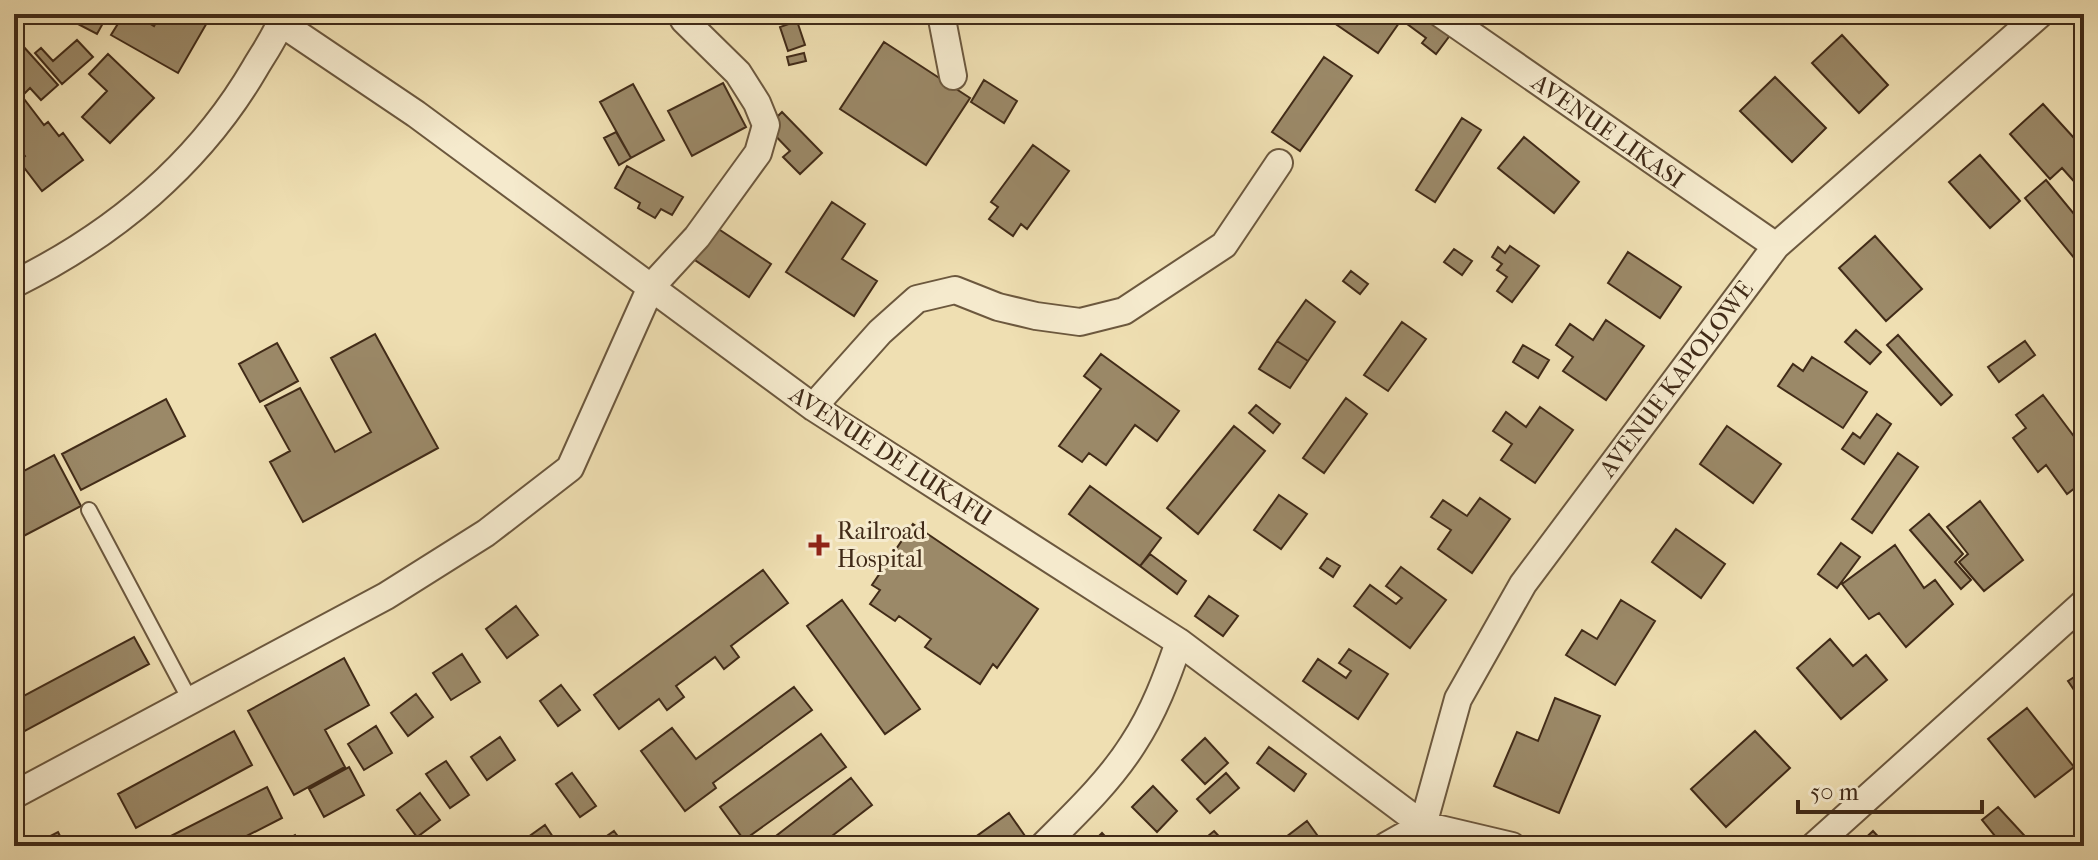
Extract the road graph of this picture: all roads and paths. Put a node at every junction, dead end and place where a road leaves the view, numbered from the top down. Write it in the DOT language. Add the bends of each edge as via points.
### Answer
graph roads {
  1 [pos="681,14"];
  2 [pos="941,14"];
  3 [pos="1441,14"];
  4 [pos="2040,14"];
  5 [pos="282,18"];
  6 [pos="953,76"];
  7 [pos="1279,163"];
  8 [pos="1776,246"];
  9 [pos="14,284"];
  10 [pos="651,287"];
  11 [pos="813,407"];
  12 [pos="89,510"];
  13 [pos="2084,603"];
  14 [pos="1179,642"];
  15 [pos="190,700"];
  16 [pos="14,795"];
  17 [pos="1421,835"];
  18 [pos="1043,846"];
  19 [pos="1386,846"];
  20 [pos="1512,846"];
  21 [pos="1814,846"];
  1 -- 10 [label="street" via="738,73 766,125 758,153 697,237"];
  2 -- 6 [label="street"];
  3 -- 8 [label="street, AVENUE LIKASI"];
  4 -- 8 [label="street, AVENUE KAPOLOWE"];
  5 -- 9 [label="street" via="238,97 140,205 67,256"];
  5 -- 10 [label="street, AVENUE DE LUKAFU"];
  7 -- 11 [label="street" via="1224,245 1124,311 1080,322 998,307 955,290 917,299"];
  8 -- 17 [label="street, AVENUE KAPOLOWE" via="1523,584 1458,699"];
  10 -- 11 [label="street, AVENUE DE LUKAFU"];
  10 -- 15 [label="street" via="570,468 486,533 386,596"];
  11 -- 14 [label="street, AVENUE DE LUKAFU"];
  12 -- 15 [label="lane"];
  13 -- 21 [label="street"];
  14 -- 17 [label="street, AVENUE DE LUKAFU"];
  14 -- 18 [label="street" via="1163,688 1133,745"];
  15 -- 16 [label="street"];
  17 -- 19 [label="street"];
  17 -- 20 [label="street"];
}
